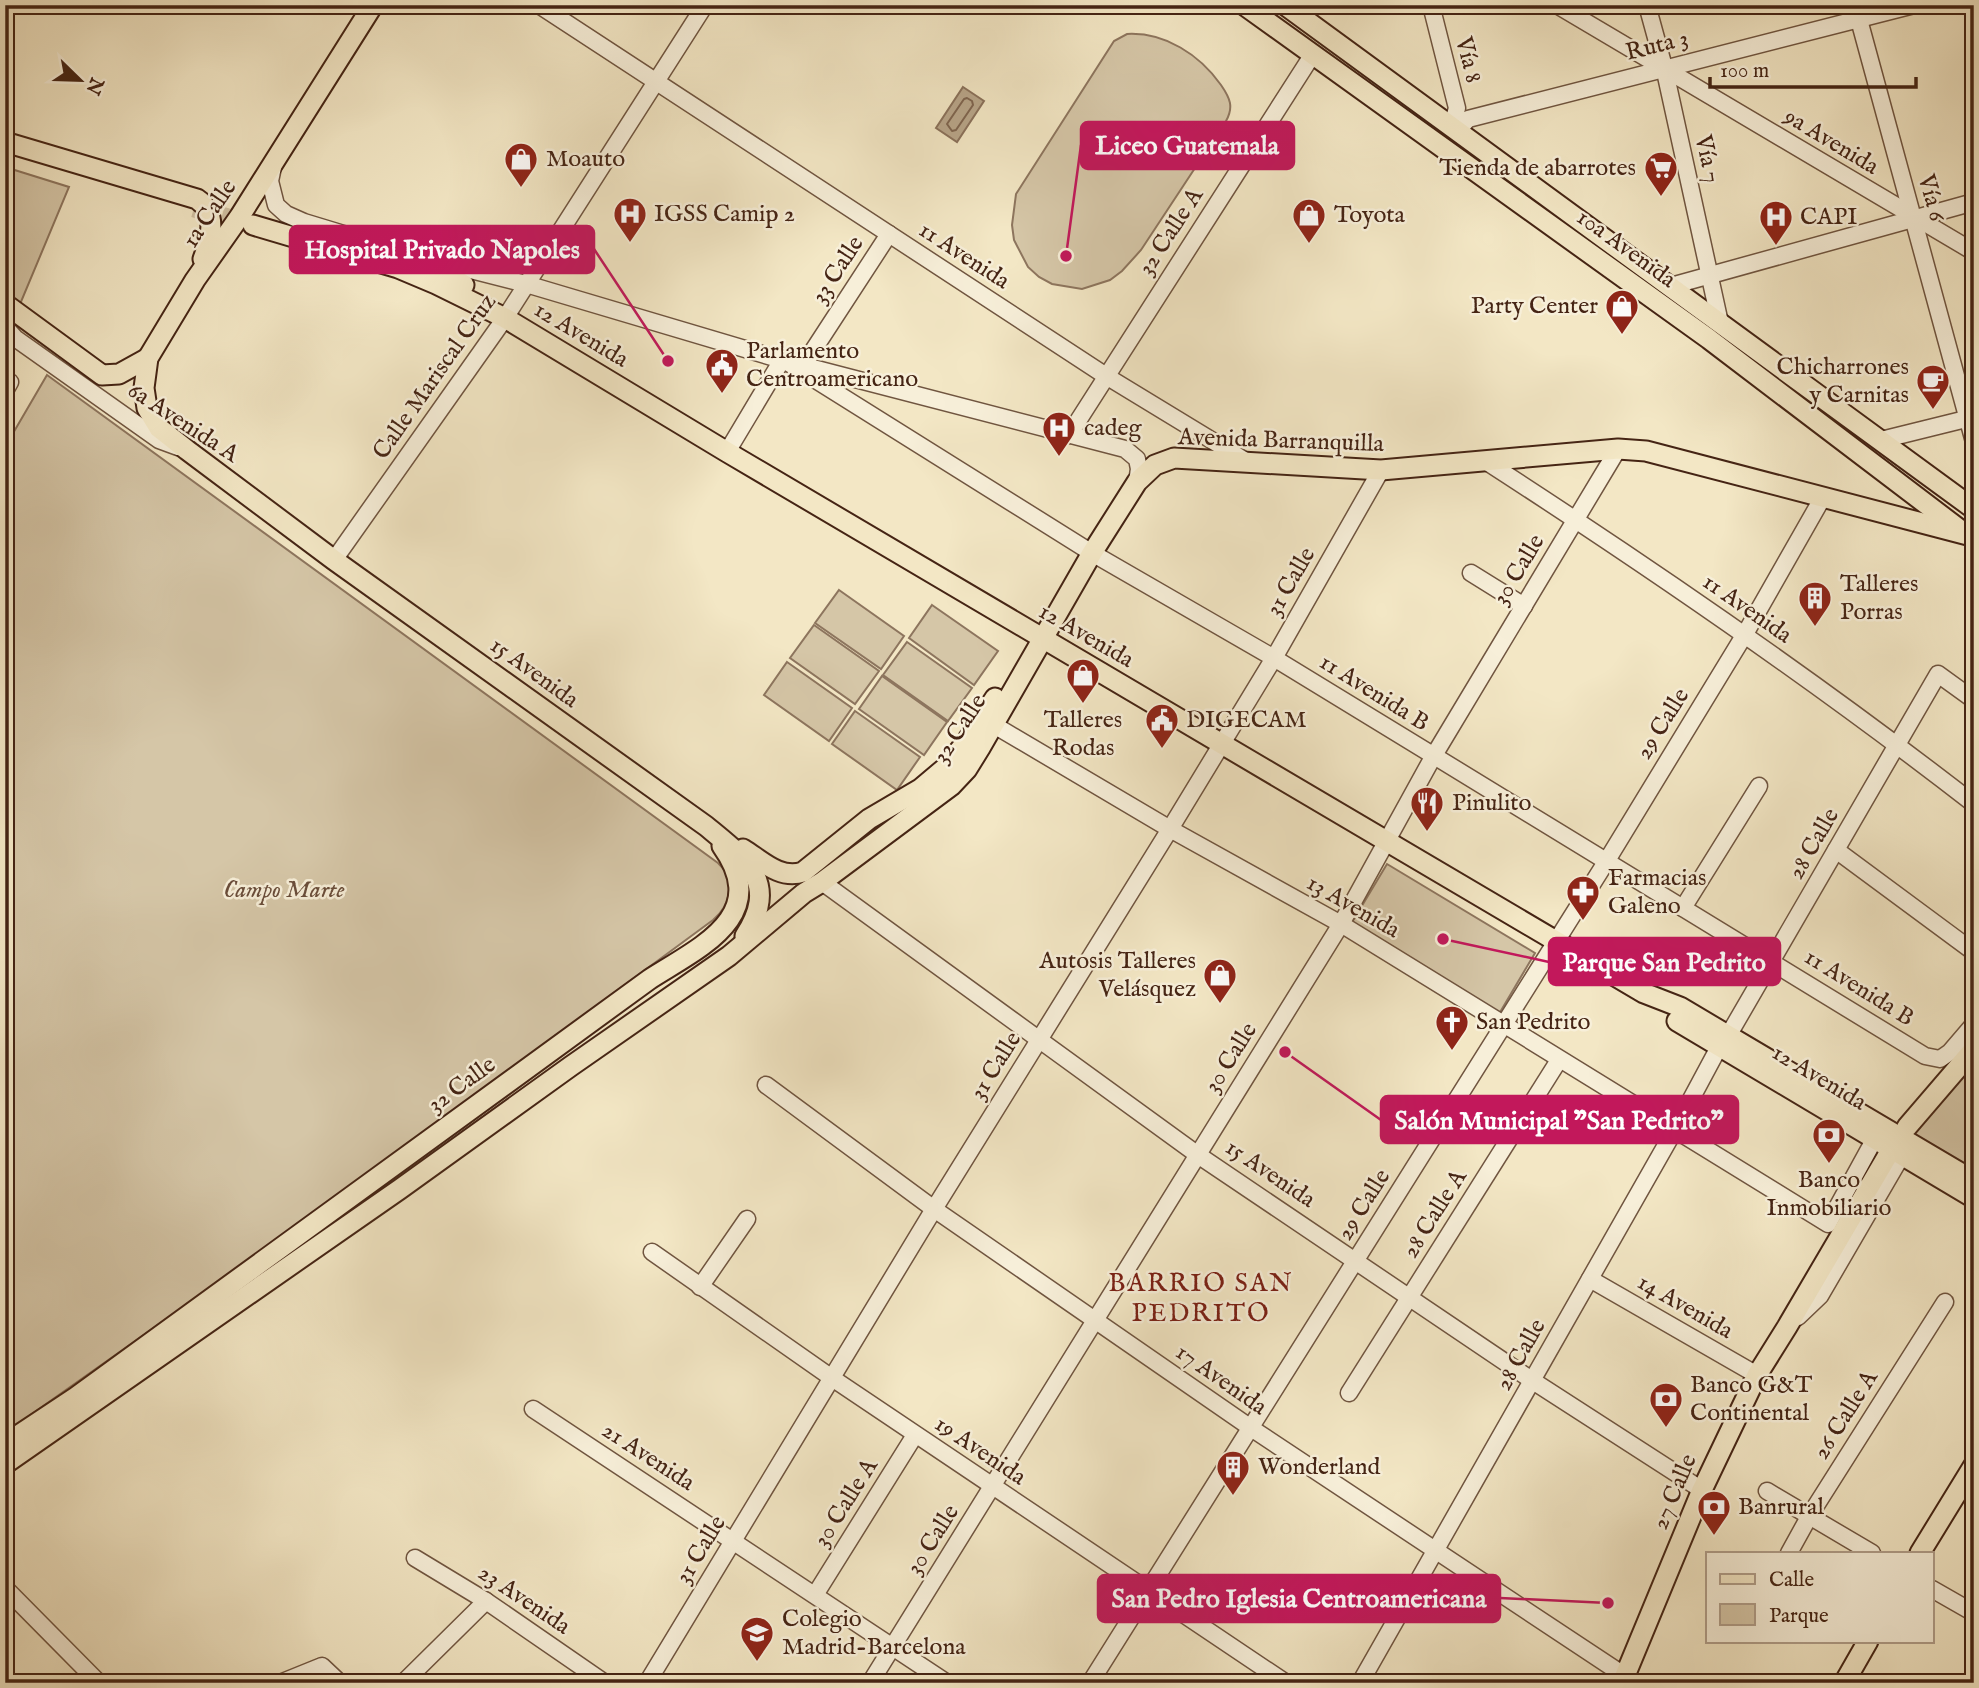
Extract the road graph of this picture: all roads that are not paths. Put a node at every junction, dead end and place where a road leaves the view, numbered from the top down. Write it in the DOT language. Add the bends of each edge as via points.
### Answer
graph roads {
  1 [pos="373,5"];
  2 [pos="540,5"];
  3 [pos="705,5"];
  4 [pos="1244,5"];
  5 [pos="1286,5"];
  6 [pos="1432,5"];
  7 [pos="1557,5"];
  8 [pos="1647,5"];
  9 [pos="1914,5"];
  10 [pos="1857,12"];
  11 [pos="1313,54"];
  12 [pos="1664,68"];
  13 [pos="655,80"];
  14 [pos="1449,124"];
  15 [pos="5,142"];
  16 [pos="5,151"];
  17 [pos="273,163"];
  18 [pos="1974,202"];
  19 [pos="182,204"];
  20 [pos="1913,218"];
  21 [pos="253,225"];
  22 [pos="889,234"];
  23 [pos="1974,252"];
  24 [pos="416,256"];
  25 [pos="1708,275"];
  26 [pos="195,280"];
  27 [pos="526,284"];
  28 [pos="1671,286"];
  29 [pos="5,304"];
  30 [pos="505,318"];
  31 [pos="5,327"];
  32 [pos="1728,328"];
  33 [pos="1720,347"];
  34 [pos="148,358"];
  35 [pos="791,363"];
  36 [pos="1106,376"];
  37 [pos="5,380"];
  38 [pos="5,391"];
  39 [pos="1971,418"];
  40 [pos="1069,435"];
  41 [pos="1881,440"];
  42 [pos="1974,442"];
  43 [pos="1618,449"];
  44 [pos="187,450"];
  45 [pos="727,452"];
  46 [pos="1487,462"];
  47 [pos="1251,464"];
  48 [pos="1381,470"];
  49 [pos="1136,482"];
  50 [pos="1823,497"];
  51 [pos="1974,509"];
  52 [pos="1576,520"];
  53 [pos="1971,538"];
  54 [pos="1092,553"];
  55 [pos="334,560"];
  56 [pos="1471,573"];
  57 [pos="1524,606"];
  58 [pos="1745,634"];
  59 [pos="1042,638"];
  60 [pos="1274,658"];
  61 [pos="1974,700"];
  62 [pos="994,725"];
  63 [pos="1222,743"];
  64 [pos="1897,745"];
  65 [pos="1433,757"];
  66 [pos="1759,786"];
  67 [pos="1974,804"];
  68 [pos="869,819"];
  69 [pos="706,826"];
  70 [pos="1170,829"];
  71 [pos="1386,841"];
  72 [pos="1836,850"];
  73 [pos="1606,862"];
  74 [pos="822,882"];
  75 [pos="803,893"];
  76 [pos="1683,908"];
  77 [pos="1341,925"];
  78 [pos="1556,941"];
  79 [pos="1974,952"];
  80 [pos="729,956"];
  81 [pos="1772,961"];
  82 [pos="1505,1024"];
  83 [pos="1974,1024"];
  84 [pos="1038,1041"];
  85 [pos="1724,1041"];
  86 [pos="1974,1049"];
  87 [pos="1559,1060"];
  88 [pos="766,1085"];
  89 [pos="1907,1127"];
  90 [pos="1674,1131"];
  91 [pos="1874,1140"];
  92 [pos="1198,1155"];
  93 [pos="1895,1155"];
  94 [pos="1974,1181"];
  95 [pos="1974,1198"];
  96 [pos="934,1209"];
  97 [pos="747,1219"];
  98 [pos="652,1252"];
  99 [pos="1355,1261"];
  100 [pos="1590,1279"];
  101 [pos="700,1287"];
  102 [pos="1409,1298"];
  103 [pos="1945,1302"];
  104 [pos="1095,1320"];
  105 [pos="1757,1374"];
  106 [pos="832,1378"];
  107 [pos="1533,1381"];
  108 [pos="1349,1393"];
  109 [pos="533,1409"];
  110 [pos="1251,1428"];
  111 [pos="915,1434"];
  112 [pos="5,1444"];
  113 [pos="5,1464"];
  114 [pos="1974,1465"];
  115 [pos="992,1486"];
  116 [pos="1702,1490"];
  117 [pos="1767,1491"];
  118 [pos="1810,1515"];
  119 [pos="733,1541"];
  120 [pos="1436,1552"];
  121 [pos="1790,1552"];
  122 [pos="1870,1552"];
  123 [pos="1921,1552"];
  124 [pos="415,1558"];
  125 [pos="5,1588"];
  126 [pos="1148,1590"];
  127 [pos="1934,1590"];
  128 [pos="815,1595"];
  129 [pos="486,1601"];
  130 [pos="1974,1613"];
  131 [pos="1867,1642"];
  132 [pos="893,1646"];
  133 [pos="1623,1679"];
  134 [pos="99,1683"];
  135 [pos="280,1683"];
  136 [pos="340,1683"];
  137 [pos="403,1683"];
  138 [pos="605,1683"];
  139 [pos="647,1683"];
  140 [pos="870,1683"];
  141 [pos="947,1683"];
  142 [pos="1090,1683"];
  143 [pos="1286,1683"];
  144 [pos="1360,1683"];
  145 [pos="1844,1683"];
  1 -- 17 [label="main road, 1a Calle"];
  2 -- 13 [label="street, 11 Avenida"];
  3 -- 13 [label="street, Calle Mariscal Cruz"];
  4 -- 11 [label="main road, 10a Avenida"];
  5 -- 14 [label="main road, 10a Avenida"];
  6 -- 14 [label="street, Vía 8" via="1457,108"];
  7 -- 12 [label="street, 9a Avenida"];
  8 -- 12 [label="street, Vía 7"];
  9 -- 10 [label="street, Ruta 3"];
  10 -- 12 [label="street, Ruta 3"];
  10 -- 20 [label="street, Vía 6"];
  11 -- 14 [label="main road" via="1325,47 1335,49 1425,113"];
  11 -- 33 [label="main road, 10a Avenida"];
  11 -- 36 [label="street, 32 Calle A"];
  12 -- 14 [label="street, Ruta 3"];
  12 -- 20 [label="street, 9a Avenida"];
  12 -- 25 [label="street, Vía 7"];
  13 -- 22 [label="street, 11 Avenida"];
  13 -- 27 [label="street, Calle Mariscal Cruz"];
  14 -- 28 [label="main road, 10a Avenida"];
  15 -- 26 [label="main road" via="202,202 212,223"];
  16 -- 19 [label="main road"];
  17 -- 24 [label="street" via="272,194 275,205 286,214"];
  17 -- 26 [label="main road, 1a Calle"];
  18 -- 20 [label="street"];
  20 -- 23 [label="street, 9a Avenida"];
  20 -- 25 [label="street"];
  20 -- 39 [label="street, Vía 6"];
  21 -- 30 [label="main road" via="398,268"];
  22 -- 35 [label="street, 33 Calle"];
  22 -- 36 [label="street, 11 Avenida"];
  24 -- 27 [label="street"];
  24 -- 30 [label="main road" via="490,300"];
  25 -- 28 [label="street"];
  25 -- 32 [label="street, Vía 7"];
  26 -- 34 [label="main road, 1a Calle"];
  27 -- 30 [label="street, Calle Mariscal Cruz"];
  27 -- 35 [label="street"];
  28 -- 32 [label="main road, 10a Avenida"];
  29 -- 34 [label="main road" via="102,374 119,374"];
  30 -- 45 [label="main road, 12 Avenida"];
  30 -- 55 [label="street, Calle Mariscal Cruz"];
  31 -- 44 [label="street, 6a Avenida A" via="151,435"];
  32 -- 33 [label="main road"];
  32 -- 41 [label="main road, 10a Avenida"];
  33 -- 53 [label="main road, 10a Avenida"];
  34 -- 44 [label="main road, 1a Calle" via="147,408 159,428"];
  35 -- 40 [label="street"];
  35 -- 45 [label="street, 33 Calle"];
  35 -- 54 [label="street, 11 Avenida B"];
  36 -- 40 [label="street, 32 Calle A"];
  36 -- 47 [label="street, 11 Avenida"];
  37 -- 38 [label="street" via="10,382"];
  39 -- 41 [label="street"];
  39 -- 42 [label="street, Vía 6"];
  40 -- 49 [label="street" via="1125,449 1137,459"];
  41 -- 51 [label="main road, 10a Avenida"];
  43 -- 46 [label="main road, Avenida Barranquilla"];
  43 -- 50 [label="main road, Avenida Barranquilla" via="1646,451"];
  43 -- 52 [label="street, 30 Calle"];
  44 -- 55 [label="main road, 6a Avenida A"];
  45 -- 59 [label="main road, 12 Avenida"];
  46 -- 48 [label="main road, Avenida Barranquilla"];
  46 -- 52 [label="street, 11 Avenida"];
  47 -- 48 [label="main road, Avenida Barranquilla"];
  47 -- 49 [label="main road, Avenida Barranquilla" via="1174,458 1155,465"];
  48 -- 60 [label="street, 31 Calle"];
  49 -- 54 [label="main road, 32 Calle"];
  50 -- 53 [label="main road, Avenida Barranquilla"];
  50 -- 58 [label="street, 29 Calle"];
  52 -- 57 [label="street, 30 Calle"];
  52 -- 58 [label="street, 11 Avenida"];
  54 -- 59 [label="main road, 32 Calle"];
  54 -- 60 [label="street, 11 Avenida B"];
  55 -- 69 [label="main road, 15 Avenida"];
  56 -- 57 [label="street"];
  57 -- 65 [label="street, 30 Calle"];
  58 -- 64 [label="street, 11 Avenida"];
  58 -- 73 [label="street, 29 Calle"];
  59 -- 62 [label="main road, 32 Calle"];
  59 -- 63 [label="main road, 12 Avenida"];
  59 -- 68 [label="main road, 32 Calle" via="945,768 920,789"];
  60 -- 63 [label="street, 31 Calle"];
  60 -- 65 [label="street, 11 Avenida B"];
  61 -- 64 [label="street, 28 Calle" via="1938,674"];
  62 -- 70 [label="street, 13 Avenida"];
  62 -- 74 [label="main road, 32 Calle" via="951,786"];
  63 -- 70 [label="street, 31 Calle"];
  63 -- 71 [label="main road, 12 Avenida"];
  64 -- 67 [label="street, 11 Avenida"];
  64 -- 72 [label="street, 28 Calle"];
  65 -- 71 [label="street, 30 Calle"];
  65 -- 73 [label="street, 11 Avenida B"];
  66 -- 76 [label="street"];
  68 -- 69 [label="main road" via="803,872 792,875 777,871"];
  68 -- 75 [label="main road" via="814,874"];
  69 -- 80 [label="main road, 32 Calle" via="744,859 760,887 756,917"];
  69 -- 112 [label="main road, 32 Calle" via="732,863 739,886 737,906 716,937 628,994 65,1405"];
  70 -- 77 [label="street, 13 Avenida"];
  70 -- 84 [label="street, 31 Calle"];
  71 -- 77 [label="street, 30 Calle"];
  71 -- 78 [label="main road, 12 Avenida"];
  72 -- 79 [label="street"];
  72 -- 81 [label="street, 28 Calle"];
  73 -- 76 [label="street, 11 Avenida B"];
  73 -- 78 [label="street, 29 Calle"];
  74 -- 75 [label="main road, 32 Calle"];
  74 -- 84 [label="street, 15 Avenida"];
  75 -- 80 [label="main road, 32 Calle"];
  76 -- 81 [label="street, 11 Avenida B"];
  77 -- 82 [label="street, 13 Avenida"];
  77 -- 92 [label="street, 30 Calle"];
  78 -- 82 [label="street, 29 Calle"];
  78 -- 85 [label="main road, 12 Avenida" via="1644,993 1674,1018"];
  80 -- 113 [label="main road, 32 Calle"];
  81 -- 83 [label="street, 11 Avenida B" via="1925,1056 1940,1059"];
  81 -- 85 [label="street, 28 Calle"];
  82 -- 87 [label="street, 13 Avenida"];
  82 -- 99 [label="street, 29 Calle"];
  84 -- 92 [label="street, 15 Avenida"];
  84 -- 96 [label="street, 31 Calle"];
  85 -- 90 [label="street, 28 Calle"];
  85 -- 91 [label="main road, 12 Avenida"];
  85 -- 94 [label="main road, 12 Avenida"];
  86 -- 89 [label="main road"];
  87 -- 90 [label="street, 13 Avenida"];
  87 -- 102 [label="street, 28 Calle A"];
  88 -- 96 [label="street, 17 Avenida"];
  90 -- 91 [label="street, 13 Avenida" via="1828,1224"];
  90 -- 100 [label="street, 28 Calle"];
  91 -- 93 [label="main road, 12 Avenida"];
  92 -- 99 [label="street, 15 Avenida"];
  92 -- 104 [label="street, 30 Calle"];
  93 -- 95 [label="main road, 12 Avenida"];
  93 -- 105 [label="main road, 27 Calle"];
  96 -- 104 [label="street, 17 Avenida"];
  96 -- 106 [label="street, 31 Calle"];
  97 -- 101 [label="street"];
  98 -- 101 [label="street, 19 Avenida"];
  99 -- 102 [label="street, 15 Avenida"];
  99 -- 110 [label="street, 29 Calle"];
  100 -- 105 [label="street, 14 Avenida"];
  100 -- 107 [label="street, 28 Calle"];
  101 -- 106 [label="street, 19 Avenida"];
  102 -- 107 [label="street, 15 Avenida"];
  102 -- 108 [label="street, 28 Calle A"];
  103 -- 118 [label="street, 26 Calle A"];
  104 -- 110 [label="street, 17 Avenida"];
  104 -- 115 [label="street, 30 Calle"];
  105 -- 116 [label="main road, 27 Calle"];
  106 -- 111 [label="street, 19 Avenida"];
  106 -- 119 [label="street, 31 Calle"];
  107 -- 116 [label="street, 15 Avenida"];
  107 -- 120 [label="street, 28 Calle"];
  109 -- 119 [label="street, 21 Avenida"];
  110 -- 120 [label="street, 17 Avenida"];
  110 -- 126 [label="street, 29 Calle"];
  111 -- 115 [label="street, 19 Avenida"];
  111 -- 128 [label="street, 30 Calle A"];
  114 -- 123 [label="main road"];
  115 -- 126 [label="street, 19 Avenida"];
  115 -- 132 [label="street, 30 Calle"];
  116 -- 133 [label="main road, 27 Calle"];
  117 -- 118 [label="street"];
  118 -- 121 [label="street, 26 Calle A"];
  118 -- 122 [label="street"];
  119 -- 128 [label="street, 21 Avenida"];
  119 -- 139 [label="street, 31 Calle"];
  120 -- 133 [label="street, 17 Avenida"];
  120 -- 144 [label="street, 28 Calle"];
  124 -- 129 [label="street, 23 Avenida"];
  125 -- 134 [label="street"];
  126 -- 142 [label="street, 29 Calle"];
  126 -- 143 [label="street, 19 Avenida"];
  127 -- 130 [label="street"];
  128 -- 132 [label="street, 21 Avenida"];
  129 -- 137 [label="street"];
  129 -- 138 [label="street, 23 Avenida"];
  131 -- 145 [label="main road"];
  132 -- 140 [label="street, 30 Calle"];
  132 -- 141 [label="street, 21 Avenida"];
  135 -- 136 [label="street" via="322,1666"];
}
